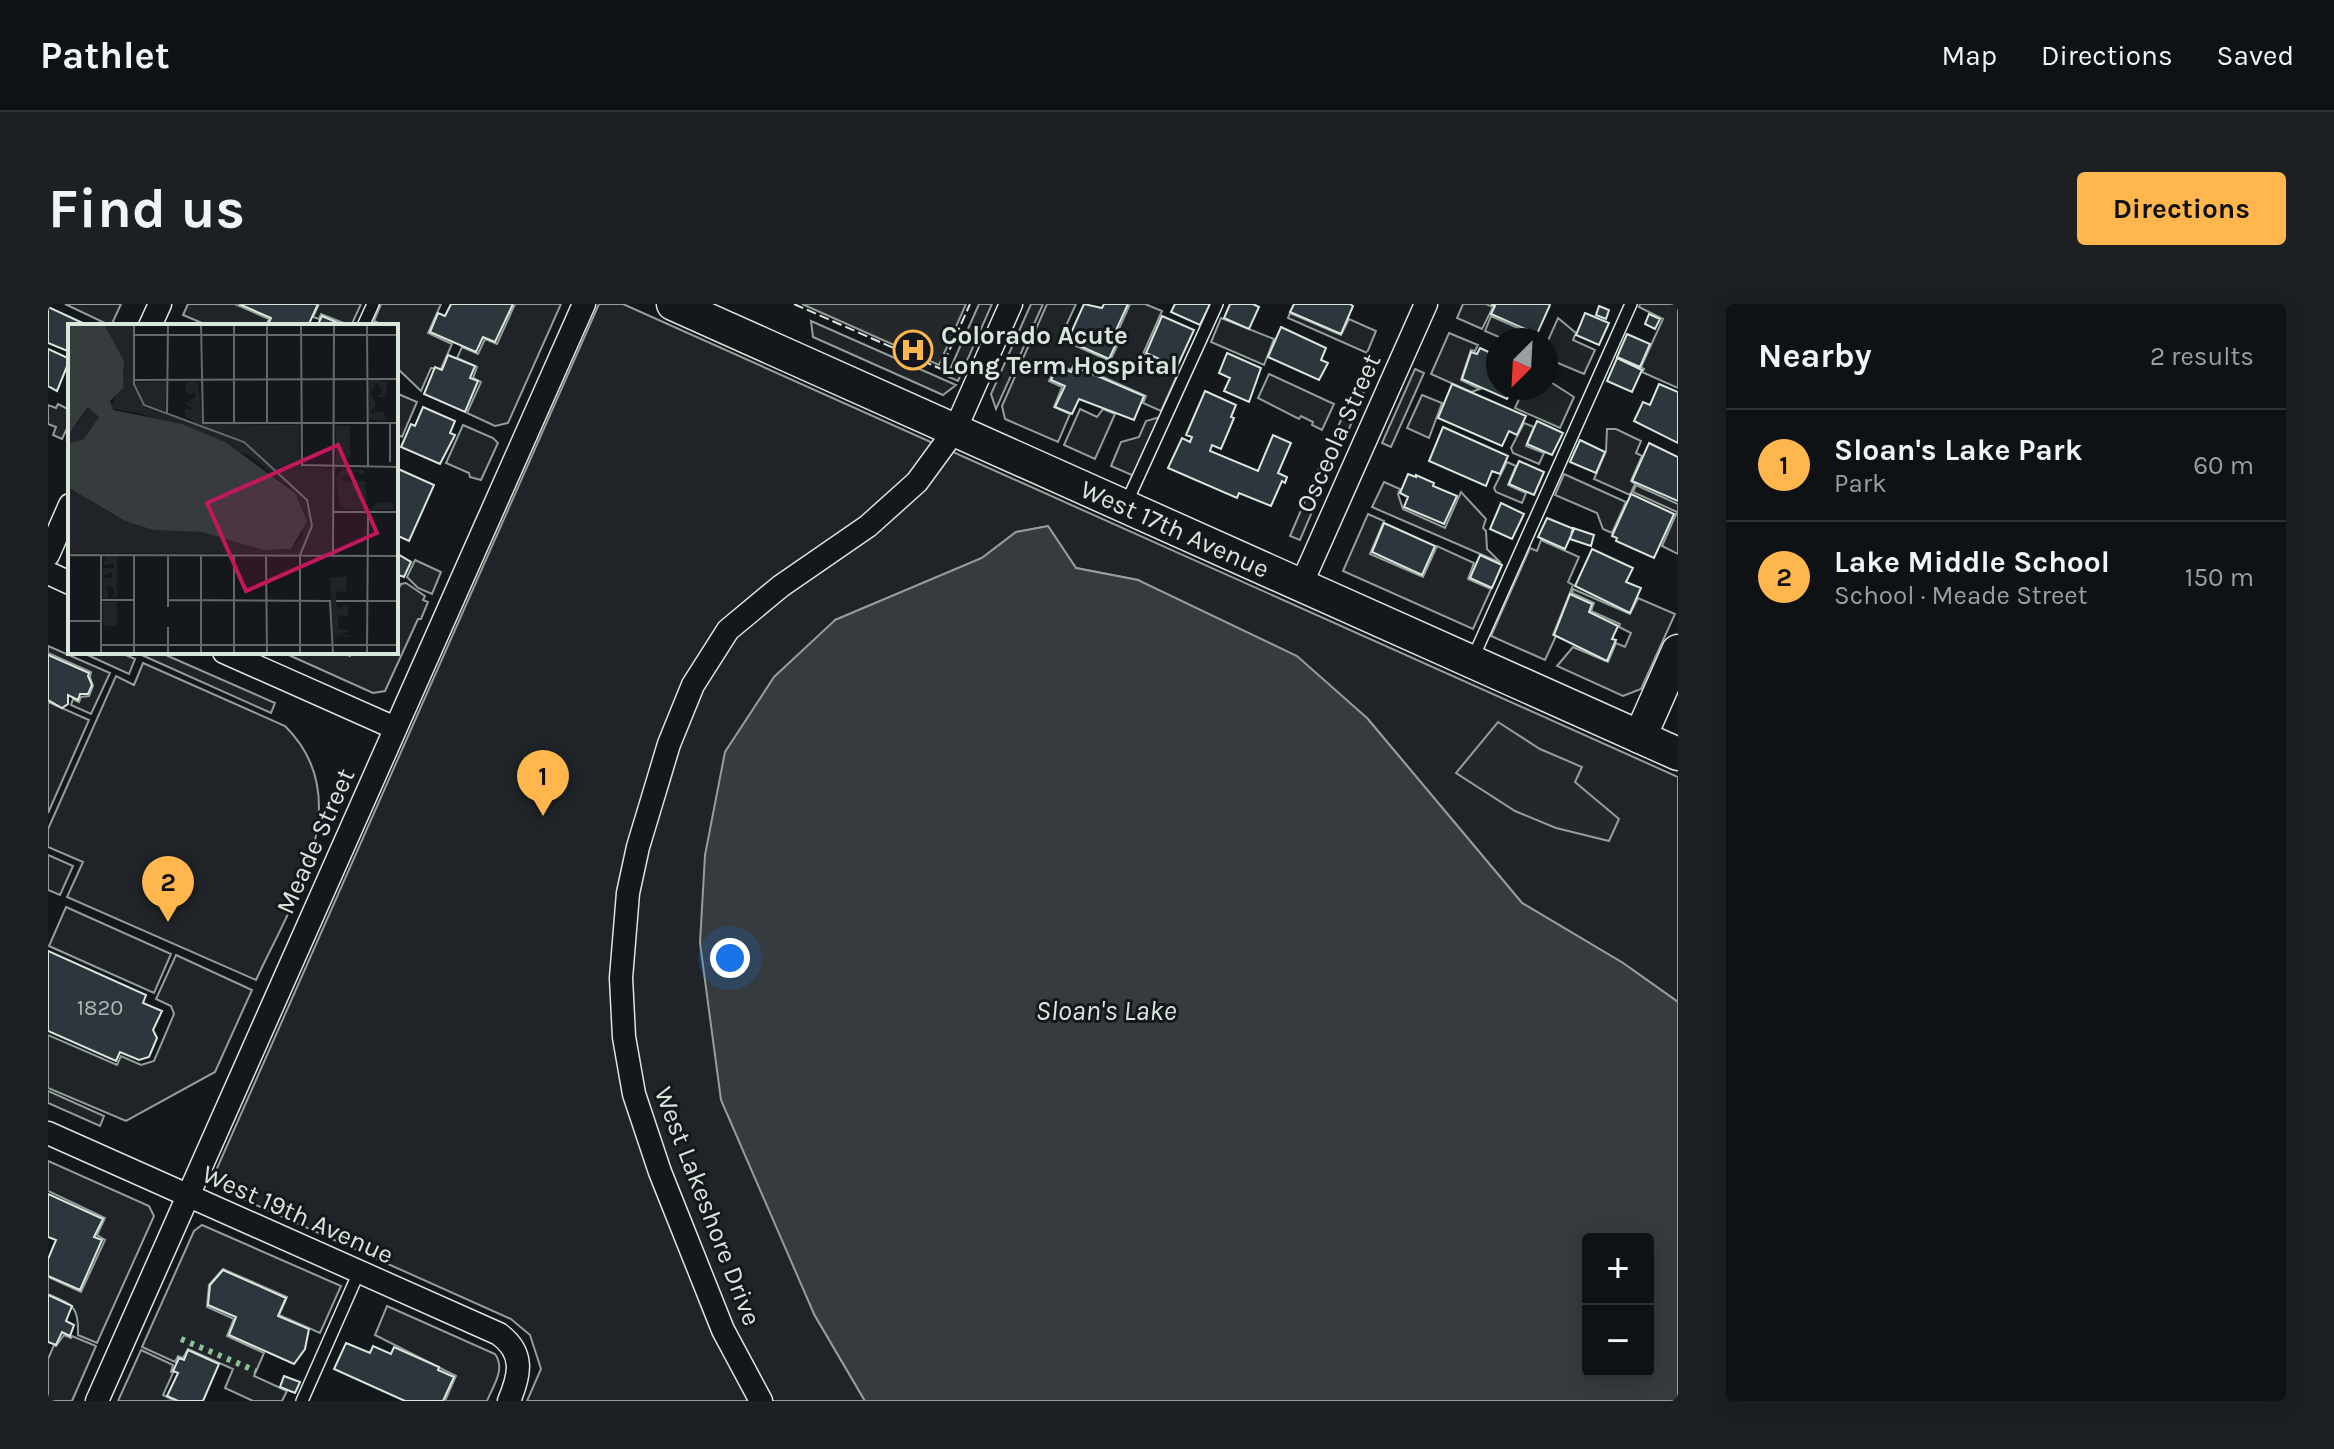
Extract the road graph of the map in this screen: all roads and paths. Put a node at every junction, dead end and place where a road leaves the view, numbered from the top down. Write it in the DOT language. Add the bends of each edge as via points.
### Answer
graph roads {
  1 [pos="160,304"];
  2 [pos="373,304"];
  3 [pos="584,304"];
  4 [pos="673,304"];
  5 [pos="1011,304"];
  6 [pos="1217,304"];
  7 [pos="1426,304"];
  8 [pos="1631,304"];
  9 [pos="151,324"];
  10 [pos="364,324"];
  11 [pos="955,430"];
  12 [pos="1125,506"];
  13 [pos="68,510"];
  14 [pos="48,555"];
  15 [pos="48,573"];
  16 [pos="68,582"];
  17 [pos="1301,585"];
  18 [pos="1678,651"];
  19 [pos="228,654"];
  20 [pos="1471,661"];
  21 [pos="395,728"];
  22 [pos="1640,737"];
  23 [pos="1678,754"];
  24 [pos="48,1133"];
  25 [pos="188,1196"];
  26 [pos="359,1272"];
  27 [pos="97,1401"];
  28 [pos="302,1401"];
  29 [pos="509,1401"];
  30 [pos="761,1401"];
  1 -- 9 [label="street"];
  2 -- 10 [label="lane"];
  3 -- 21 [label="street, Meade Street"];
  4 -- 11 [label="street, West 17th Avenue"];
  5 -- 11 [label="street, West Lakeshore Drive"];
  6 -- 12 [label="lane"];
  7 -- 17 [label="street, Osceola Street"];
  8 -- 20 [label="lane"];
  11 -- 12 [label="street, West 17th Avenue"];
  11 -- 30 [label="street, West Lakeshore Drive" via="917,482 886,511 728,630 693,685 669,744 628,893 621,978 634,1094 723,1330"];
  12 -- 17 [label="street, West 17th Avenue"];
  13 -- 14 [label="street"];
  15 -- 16 [label="street"];
  17 -- 20 [label="street, West 17th Avenue"];
  18 -- 22 [label="street"];
  19 -- 21 [label="street"];
  20 -- 22 [label="street, West 17th Avenue"];
  21 -- 25 [label="street, Meade Street"];
  22 -- 23 [label="street, West 17th Avenue"];
  24 -- 25 [label="street, West 19th Avenue"];
  25 -- 26 [label="street, West 19th Avenue"];
  25 -- 27 [label="street, Meade Street"];
  26 -- 28 [label="lane"];
  26 -- 29 [label="street, West 19th Avenue" via="509,1342 517,1355 518,1379"];
}
